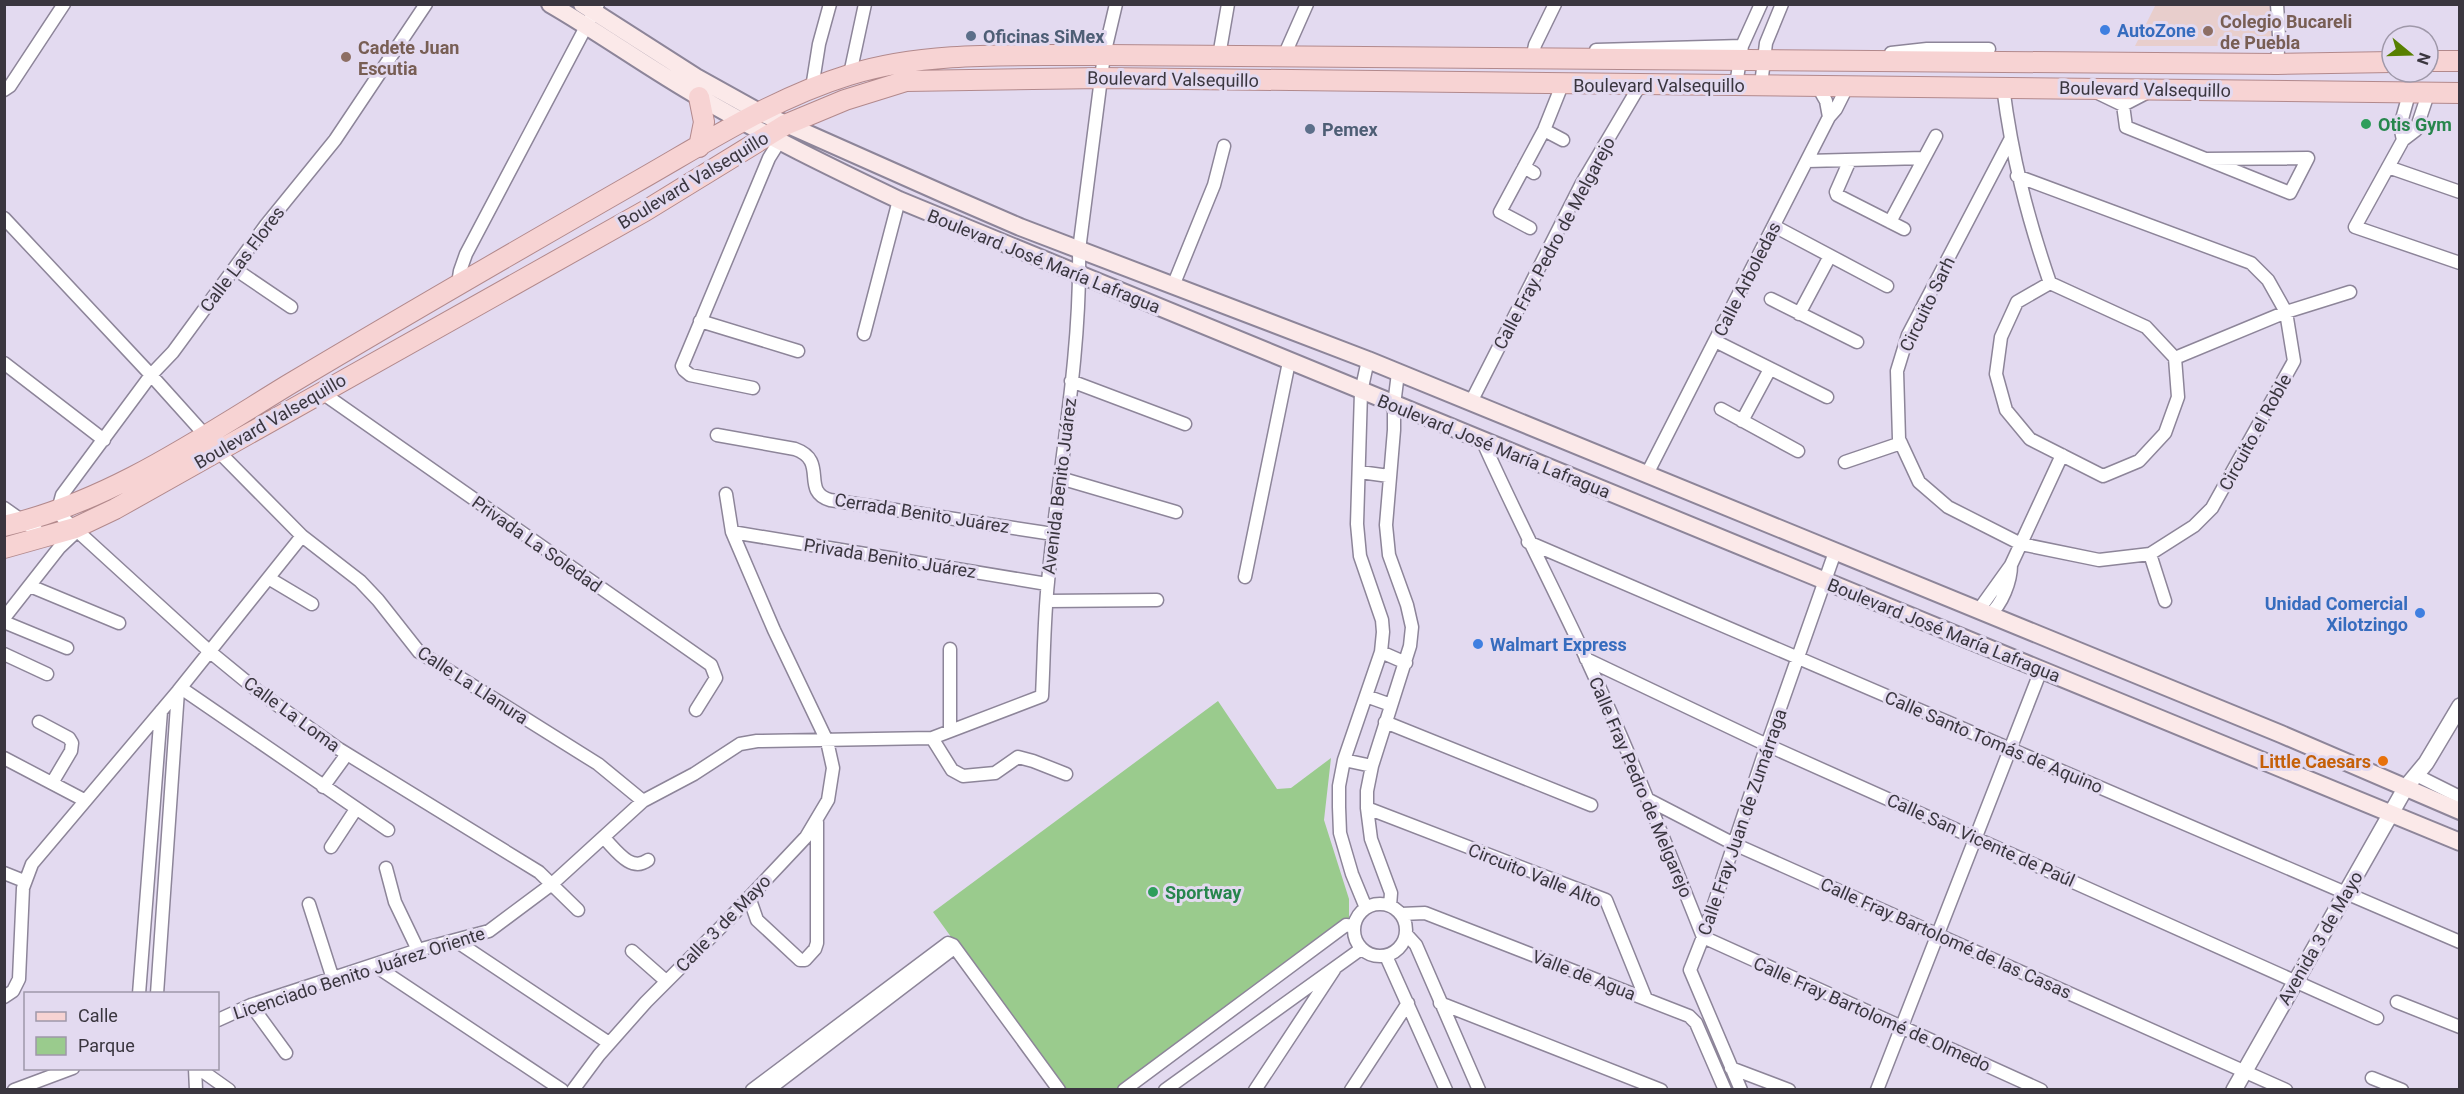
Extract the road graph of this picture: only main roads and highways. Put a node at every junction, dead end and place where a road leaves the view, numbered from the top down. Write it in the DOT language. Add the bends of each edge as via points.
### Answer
graph roads {
  1 [pos="550,4"];
  2 [pos="591,11"];
  3 [pos="2440,61"];
  4 [pos="2460,61"];
  5 [pos="2380,62"];
  6 [pos="2460,93"];
  7 [pos="699,97"];
  8 [pos="751,117"];
  9 [pos="776,134"];
  10 [pos="699,147"];
  11 [pos="211,443"];
  12 [pos="4,526"];
  13 [pos="4,548"];
  14 [pos="2460,811"];
  15 [pos="2460,842"];
  1 -- 2 [label="main road, Boulevard José María Lafragua"];
  2 -- 7 [label="main road, Boulevard José María Lafragua"];
  2 -- 8 [label="main road, Boulevard José María Lafragua"];
  3 -- 4 [label="main road"];
  5 -- 8 [label="main road, Boulevard Valsequillo" via="1886,57 1810,61 1764,60 1741,54 1532,59 992,57 906,61 850,74"];
  6 -- 9 [label="main road, Boulevard Valsequillo" via="1101,78 906,81 845,100"];
  7 -- 8 [label="main road, Boulevard José María Lafragua"];
  7 -- 10 [label="main road" via="704,122"];
  8 -- 9 [label="main road, Boulevard José María Lafragua"];
  8 -- 10 [label="main road, Boulevard Valsequillo"];
  9 -- 11 [label="main road, Boulevard Valsequillo" via="321,392"];
  9 -- 14 [label="main road, Boulevard José María Lafragua" via="946,195 1368,360 1984,613 2412,782"];
  9 -- 15 [label="main road, Boulevard José María Lafragua" via="899,200"];
  10 -- 11 [label="main road, Boulevard Valsequillo" via="458,284"];
  11 -- 12 [label="main road, Boulevard Valsequillo" via="59,511"];
  11 -- 13 [label="main road, Boulevard Valsequillo" via="115,509 52,542"];
}
